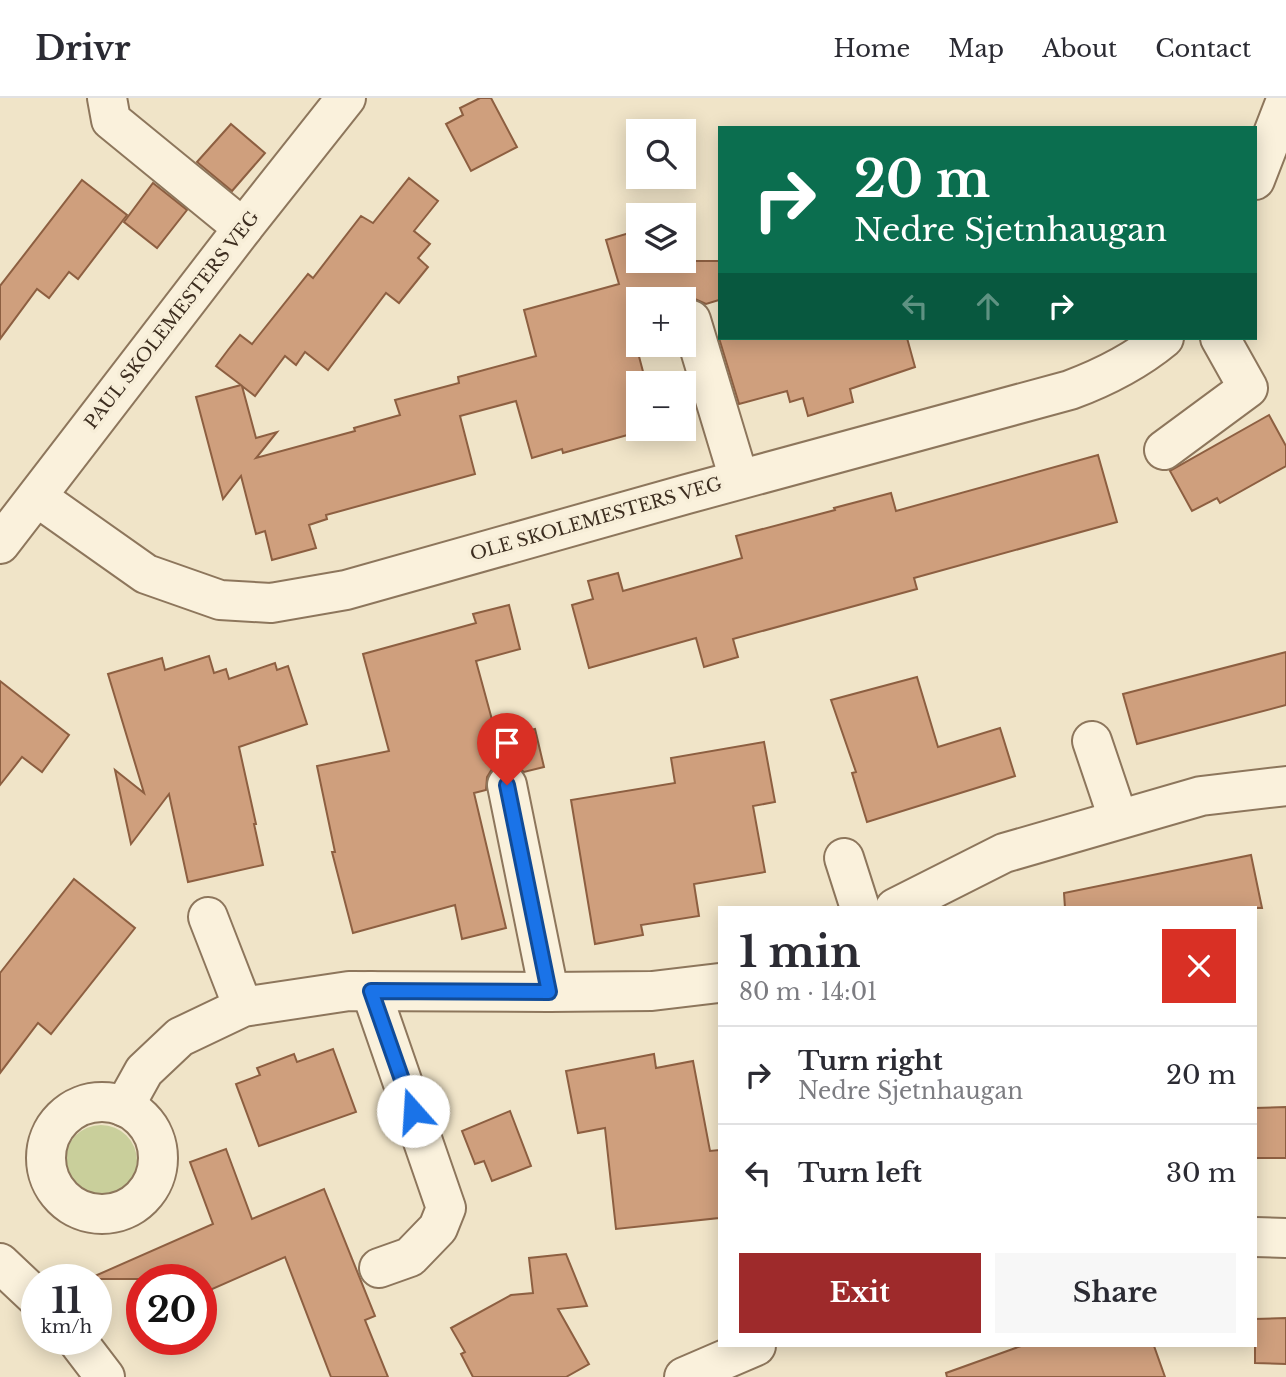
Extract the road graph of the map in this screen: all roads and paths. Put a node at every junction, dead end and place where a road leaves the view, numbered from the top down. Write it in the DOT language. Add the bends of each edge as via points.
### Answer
graph roads {
  1 [pos="107,98"];
  2 [pos="346,98"];
  3 [pos="1286,100"];
  4 [pos="1257,175"];
  5 [pos="243,228"];
  6 [pos="696,337"];
  7 [pos="1162,340"];
  8 [pos="1221,340"];
  9 [pos="1164,450"];
  10 [pos="739,479"];
  11 [pos="37,497"];
  12 [pos="0,544"];
  13 [pos="1092,741"];
  14 [pos="507,785"];
  15 [pos="1286,786"];
  16 [pos="1118,818"];
  17 [pos="844,858"];
  18 [pos="859,906"];
  19 [pos="899,906"];
  20 [pos="208,917"];
  21 [pos="718,983"];
  22 [pos="371,991"];
  23 [pos="549,992"];
  24 [pos="243,1007"];
  25 [pos="124,1107"];
  26 [pos="1257,1237"];
  27 [pos="1286,1238"];
  28 [pos="0,1263"];
  29 [pos="379,1268"];
  30 [pos="21,1283"];
  31 [pos="754,1347"];
  32 [pos="88,1355"];
  33 [pos="105,1377"];
  34 [pos="684,1377"];
  1 -- 5 [label="street" via="111,120"];
  2 -- 5 [label="street, PAUL SKOLEMESTERS VEG"];
  3 -- 4 [label="street"];
  5 -- 11 [label="street, PAUL SKOLEMESTERS VEG"];
  6 -- 10 [label="street"];
  7 -- 10 [label="street, OLE SKOLEMESTERS VEG" via="1112,374 1070,390"];
  8 -- 9 [label="street" via="1248,388"];
  10 -- 11 [label="street, OLE SKOLEMESTERS VEG" via="346,590 271,603 220,600 146,574"];
  11 -- 12 [label="street, PAUL SKOLEMESTERS VEG"];
  13 -- 16 [label="street"];
  14 -- 23 [label="street"];
  15 -- 16 [label="street" via="1201,796"];
  16 -- 19 [label="street" via="1004,853"];
  17 -- 18 [label="street"];
  20 -- 24 [label="street"];
  21 -- 23 [label="street"];
  22 -- 23 [label="street"];
  22 -- 24 [label="street"];
  22 -- 29 [label="street" via="446,1208 438,1228 410,1258"];
  24 -- 25 [label="street" via="180,1037 144,1071"];
  26 -- 27 [label="street"];
  28 -- 30 [label="street"];
  31 -- 34 [label="street"];
  32 -- 33 [label="street"];
}
